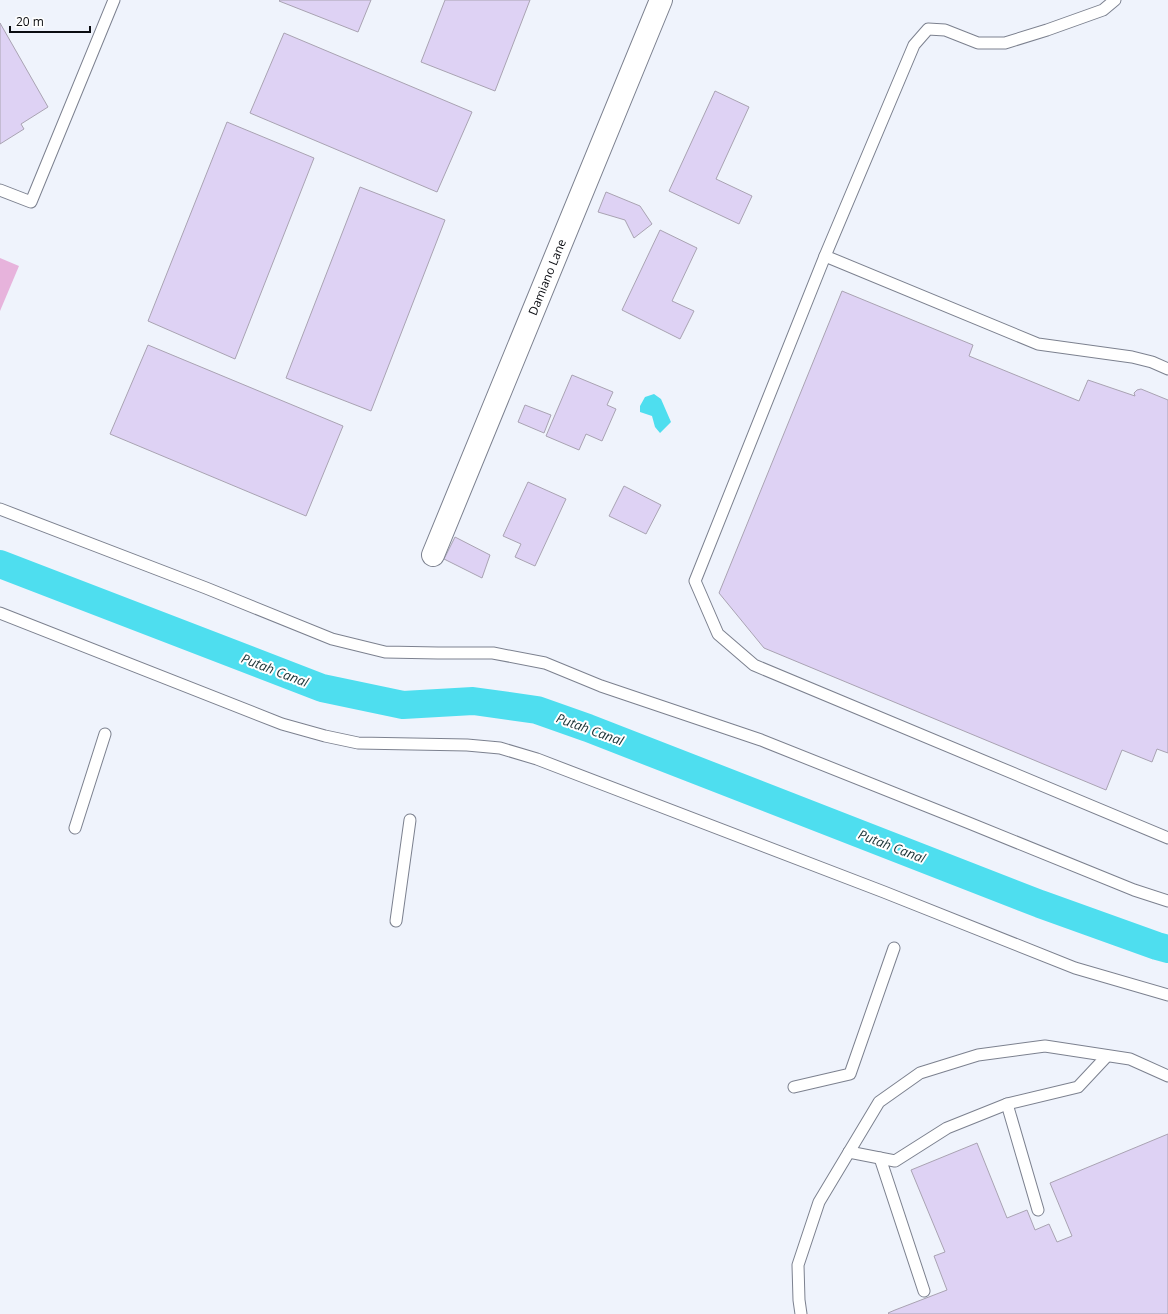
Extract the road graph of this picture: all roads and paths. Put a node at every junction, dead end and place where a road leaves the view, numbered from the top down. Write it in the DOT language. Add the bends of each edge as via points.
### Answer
graph roads {
  1 [pos="114,0"];
  2 [pos="660,0"];
  3 [pos="1114,0"];
  4 [pos="0,190"];
  5 [pos="825,256"];
  6 [pos="1168,369"];
  7 [pos="0,509"];
  8 [pos="433,555"];
  9 [pos="0,613"];
  10 [pos="105,734"];
  11 [pos="410,820"];
  12 [pos="75,828"];
  13 [pos="1168,838"];
  14 [pos="1168,901"];
  15 [pos="396,921"];
  16 [pos="894,948"];
  17 [pos="1168,995"];
  18 [pos="1107,1056"];
  19 [pos="1168,1076"];
  20 [pos="794,1087"];
  21 [pos="1007,1104"];
  22 [pos="849,1152"];
  23 [pos="880,1158"];
  24 [pos="1038,1210"];
  25 [pos="924,1291"];
  26 [pos="802,1314"];
  1 -- 4 [label="lane" via="31,202"];
  2 -- 8 [label="street, Damiano Lane"];
  3 -- 5 [label="lane" via="1103,10 1005,43 978,43 945,30 928,29 914,45"];
  5 -- 6 [label="lane" via="1038,344 1132,357"];
  5 -- 13 [label="lane" via="695,581 718,634 754,665"];
  7 -- 14 [label="lane" via="332,639 385,652 493,653 545,663 601,686 762,740 1134,890"];
  9 -- 17 [label="lane" via="282,724 325,736 358,743 500,748 537,759 1075,968"];
  10 -- 12 [label="lane"];
  11 -- 15 [label="lane"];
  16 -- 20 [label="lane" via="850,1074"];
  18 -- 19 [label="lane" via="1130,1059"];
  18 -- 21 [label="lane" via="1078,1087"];
  18 -- 22 [label="lane" via="1045,1046 978,1055 920,1073 879,1102"];
  21 -- 23 [label="lane" via="947,1128 895,1160"];
  21 -- 24 [label="lane"];
  22 -- 23 [label="lane"];
  22 -- 26 [label="lane" via="819,1202 798,1265"];
  23 -- 25 [label="lane"];
}
